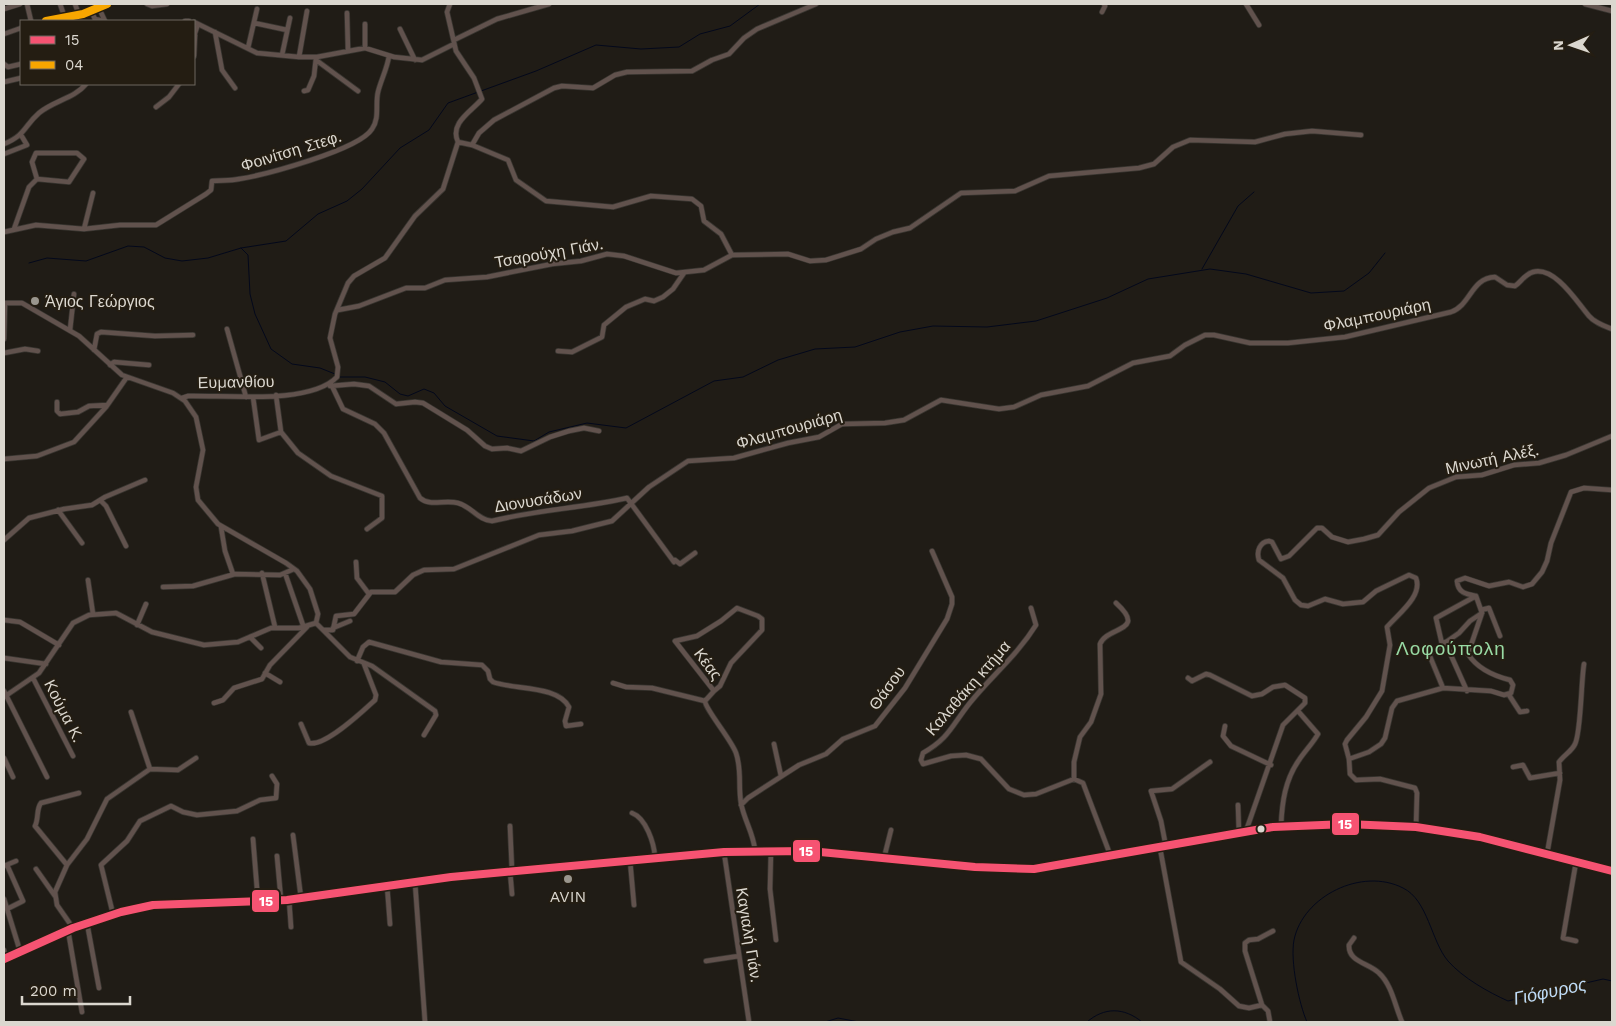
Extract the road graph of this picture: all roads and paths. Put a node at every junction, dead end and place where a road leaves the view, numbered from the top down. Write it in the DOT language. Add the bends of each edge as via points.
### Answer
graph roads {
  1 [pos="20,4"];
  2 [pos="27,4"];
  3 [pos="60,4"];
  4 [pos="74,4"];
  5 [pos="108,4"];
  6 [pos="147,4"];
  7 [pos="167,4"];
  8 [pos="450,4"];
  9 [pos="549,4"];
  10 [pos="816,4"];
  11 [pos="1104,4"];
  12 [pos="1246,4"];
  13 [pos="1585,4"];
  14 [pos="98,6"];
  15 [pos="4,9"];
  16 [pos="257,9"];
  17 [pos="307,10"];
  18 [pos="90,11"];
  19 [pos="1612,11"];
  20 [pos="1102,12"];
  21 [pos="347,13"];
  22 [pos="79,15"];
  23 [pos="65,18"];
  24 [pos="290,18"];
  25 [pos="31,20"];
  26 [pos="52,20"];
  27 [pos="100,20"];
  28 [pos="104,20"];
  29 [pos="196,23"];
  30 [pos="254,23"];
  31 [pos="365,24"];
  32 [pos="1259,25"];
  33 [pos="20,28"];
  34 [pos="400,29"];
  35 [pos="287,30"];
  36 [pos="215,32"];
  37 [pos="4,34"];
  38 [pos="454,42"];
  39 [pos="248,48"];
  40 [pos="366,48"];
  41 [pos="348,50"];
  42 [pos="282,55"];
  43 [pos="389,56"];
  44 [pos="299,57"];
  45 [pos="316,59"];
  46 [pos="415,60"];
  47 [pos="4,64"];
  48 [pos="20,64"];
  49 [pos="20,78"];
  50 [pos="4,82"];
  51 [pos="83,85"];
  52 [pos="178,85"];
  53 [pos="235,88"];
  54 [pos="304,91"];
  55 [pos="358,91"];
  56 [pos="156,107"];
  57 [pos="21,135"];
  58 [pos="1361,135"];
  59 [pos="458,142"];
  60 [pos="4,144"];
  61 [pos="472,145"];
  62 [pos="4,154"];
  63 [pos="37,178"];
  64 [pos="93,193"];
  65 [pos="14,229"];
  66 [pos="84,229"];
  67 [pos="4,232"];
  68 [pos="732,255"];
  69 [pos="684,273"];
  70 [pos="74,294"];
  71 [pos="4,303"];
  72 [pos="338,310"];
  73 [pos="227,329"];
  74 [pos="1612,329"];
  75 [pos="70,330"];
  76 [pos="193,335"];
  77 [pos="4,339"];
  78 [pos="94,350"];
  79 [pos="38,351"];
  80 [pos="558,351"];
  81 [pos="4,353"];
  82 [pos="110,365"];
  83 [pos="149,365"];
  84 [pos="127,376"];
  85 [pos="332,386"];
  86 [pos="324,387"];
  87 [pos="276,395"];
  88 [pos="246,397"];
  89 [pos="182,398"];
  90 [pos="253,398"];
  91 [pos="57,402"];
  92 [pos="107,405"];
  93 [pos="599,431"];
  94 [pos="281,432"];
  95 [pos="1612,436"];
  96 [pos="4,459"];
  97 [pos="145,480"];
  98 [pos="1612,490"];
  99 [pos="101,501"];
  100 [pos="632,502"];
  101 [pos="58,510"];
  102 [pos="221,526"];
  103 [pos="368,529"];
  104 [pos="4,540"];
  105 [pos="82,543"];
  106 [pos="126,546"];
  107 [pos="932,551"];
  108 [pos="695,553"];
  109 [pos="356,562"];
  110 [pos="294,569"];
  111 [pos="262,573"];
  112 [pos="285,573"];
  113 [pos="233,574"];
  114 [pos="88,580"];
  115 [pos="163,587"];
  116 [pos="368,594"];
  117 [pos="1476,596"];
  118 [pos="1116,603"];
  119 [pos="146,604"];
  120 [pos="1031,608"];
  121 [pos="1481,612"];
  122 [pos="93,614"];
  123 [pos="4,620"];
  124 [pos="350,621"];
  125 [pos="316,623"];
  126 [pos="138,625"];
  127 [pos="275,627"];
  128 [pos="306,627"];
  129 [pos="333,628"];
  130 [pos="324,630"];
  131 [pos="1500,636"];
  132 [pos="250,638"];
  133 [pos="1444,643"];
  134 [pos="59,645"];
  135 [pos="261,648"];
  136 [pos="4,658"];
  137 [pos="357,661"];
  138 [pos="46,664"];
  139 [pos="364,664"];
  140 [pos="1584,664"];
  141 [pos="264,673"];
  142 [pos="33,678"];
  143 [pos="1188,678"];
  144 [pos="280,682"];
  145 [pos="613,683"];
  146 [pos="1443,688"];
  147 [pos="714,691"];
  148 [pos="1467,691"];
  149 [pos="5,694"];
  150 [pos="1509,695"];
  151 [pos="705,701"];
  152 [pos="214,703"];
  153 [pos="1298,711"];
  154 [pos="131,712"];
  155 [pos="1527,712"];
  156 [pos="301,724"];
  157 [pos="581,724"];
  158 [pos="1225,726"];
  159 [pos="424,735"];
  160 [pos="774,744"];
  161 [pos="73,756"];
  162 [pos="4,758"];
  163 [pos="196,758"];
  164 [pos="1349,759"];
  165 [pos="1210,762"];
  166 [pos="1271,765"];
  167 [pos="1513,767"];
  168 [pos="150,769"];
  169 [pos="1560,773"];
  170 [pos="272,776"];
  171 [pos="781,776"];
  172 [pos="12,777"];
  173 [pos="47,777"];
  174 [pos="1074,779"];
  175 [pos="79,793"];
  176 [pos="741,805"];
  177 [pos="1238,805"];
  178 [pos="632,814"];
  179 [pos="510,826"];
  180 [pos="1281,826"];
  181 [pos="1416,828"];
  182 [pos="891,830"];
  183 [pos="1246,832"];
  184 [pos="1239,833"];
  185 [pos="293,835"];
  186 [pos="254,839"];
  187 [pos="1163,847"];
  188 [pos="754,850"];
  189 [pos="771,850"];
  190 [pos="724,852"];
  191 [pos="1547,854"];
  192 [pos="277,856"];
  193 [pos="655,857"];
  194 [pos="1111,857"];
  195 [pos="884,858"];
  196 [pos="630,860"];
  197 [pos="16,861"];
  198 [pos="1576,862"];
  199 [pos="67,865"];
  200 [pos="6,866"];
  201 [pos="36,869"];
  202 [pos="511,871"];
  203 [pos="1612,871"];
  204 [pos="415,882"];
  205 [pos="387,885"];
  206 [pos="512,894"];
  207 [pos="55,896"];
  208 [pos="301,898"];
  209 [pos="4,899"];
  210 [pos="289,899"];
  211 [pos="281,900"];
  212 [pos="258,901"];
  213 [pos="634,905"];
  214 [pos="8,910"];
  215 [pos="114,914"];
  216 [pos="87,923"];
  217 [pos="390,924"];
  218 [pos="292,926"];
  219 [pos="70,929"];
  220 [pos="1273,931"];
  221 [pos="1354,938"];
  222 [pos="776,940"];
  223 [pos="1576,941"];
  224 [pos="4,950"];
  225 [pos="20,951"];
  226 [pos="739,956"];
  227 [pos="4,958"];
  228 [pos="706,961"];
  229 [pos="99,988"];
  230 [pos="1262,1005"];
  231 [pos="82,1012"];
  232 [pos="426,1022"];
  233 [pos="748,1022"];
  234 [pos="1270,1022"];
  235 [pos="1402,1022"];
  1 -- 15 [label="street"];
  2 -- 25 [label="street"];
  3 -- 23 [label="street"];
  4 -- 22 [label="street"];
  5 -- 14 [label="street"];
  6 -- 7 [label="street"];
  8 -- 38 [label="street" via="447,12"];
  9 -- 38 [label="street" via="497,19"];
  10 -- 61 [label="street" via="757,30 729,54 696,70 680,73 627,72 593,88 554,88 494,120 479,133"];
  11 -- 20 [label="street"];
  12 -- 32 [label="street"];
  13 -- 19 [label="street"];
  14 -- 18 [label="street"];
  14 -- 28 [label="street"];
  16 -- 30 [label="street"];
  17 -- 44 [label="street"];
  18 -- 22 [label="street"];
  18 -- 27 [label="street"];
  21 -- 41 [label="street"];
  22 -- 23 [label="street"];
  23 -- 26 [label="street"];
  24 -- 35 [label="street"];
  29 -- 36 [label="street"];
  30 -- 35 [label="street"];
  30 -- 39 [label="street"];
  31 -- 40 [label="street"];
  33 -- 37 [label="street"];
  34 -- 46 [label="street"];
  35 -- 42 [label="street"];
  36 -- 39 [label="street"];
  36 -- 53 [label="street" via="223,71"];
  38 -- 46 [label="street" via="429,58"];
  38 -- 59 [label="street" via="461,61 482,96 458,125"];
  39 -- 42 [label="street" via="259,53"];
  40 -- 41 [label="street"];
  40 -- 43 [label="street"];
  41 -- 45 [label="street"];
  42 -- 44 [label="street"];
  43 -- 46 [label="street"];
  43 -- 66 [label="street, Φοινίτση Στεφ." via="378,93 374,126 356,143 271,172 212,181 206,194 156,225"];
  44 -- 45 [label="street"];
  45 -- 54 [label="street" via="314,77 308,90"];
  45 -- 55 [label="street"];
  47 -- 48 [label="street" via="8,67"];
  49 -- 50 [label="street"];
  51 -- 57 [label="street" via="39,112"];
  52 -- 56 [label="street"];
  57 -- 60 [label="street"];
  57 -- 62 [label="street" via="27,145"];
  58 -- 68 [label="street, Τσαρούχη Γιάν." via="1312,131 1255,142 1190,140 1173,147 1154,164 1139,168 1049,176 1015,191 961,193 910,228 826,260 810,261 788,254"];
  59 -- 61 [label="street"];
  59 -- 72 [label="street" via="443,189 415,216 385,258 352,277"];
  61 -- 68 [label="street" via="508,160 517,182 550,202 615,206 648,196 695,200 701,206 704,221 721,234"];
  63 -- 63 [label="street" via="70,182 84,158 77,153 36,153 32,162"];
  63 -- 65 [label="street" via="29,187"];
  64 -- 66 [label="street"];
  65 -- 66 [label="street, Φοινίτση Στεφ." via="49,225"];
  65 -- 67 [label="street, Φοινίτση Στεφ."];
  68 -- 69 [label="street, Τσαρούχη Γιάν." via="710,268"];
  69 -- 72 [label="street, Τσαρούχη Γιάν." via="607,254 487,277 445,280 426,288 406,288 359,306"];
  69 -- 80 [label="street" via="663,297 654,301 645,298 626,307 604,325 602,337 572,352"];
  70 -- 75 [label="street"];
  71 -- 75 [label="street" via="20,302"];
  71 -- 77 [label="street"];
  72 -- 86 [label="street" via="330,342 338,373 336,379"];
  73 -- 88 [label="street"];
  74 -- 100 [label="street, Φλαμπουριάρη" via="1590,317 1578,300 1547,273 1529,273 1512,287 1490,277 1477,284 1464,304 1455,311 1357,334 1267,344 1205,335 1170,356 1133,363 1088,386 1042,395 1014,407 999,409 941,400 904,420 842,424 819,437 734,458 688,460 666,473"];
  75 -- 78 [label="street"];
  76 -- 78 [label="street" via="101,332 97,334"];
  78 -- 82 [label="street"];
  79 -- 81 [label="street" via="25,349"];
  82 -- 83 [label="street" via="116,362"];
  82 -- 84 [label="street"];
  84 -- 89 [label="street"];
  84 -- 92 [label="street"];
  85 -- 86 [label="street, Ευμανθίου"];
  85 -- 93 [label="street, Ευμανθίου" via="364,385 396,404 423,403 492,449 521,451 569,431 584,428"];
  85 -- 100 [label="street, Διονυσάδων" via="343,409 375,424 384,434 424,501 456,502 492,521 627,498"];
  86 -- 87 [label="street, Ευμανθίου"];
  87 -- 90 [label="street, Ευμανθίου"];
  87 -- 94 [label="street"];
  88 -- 89 [label="street, Ευμανθίου"];
  88 -- 90 [label="street, Ευμανθίου"];
  89 -- 102 [label="street" via="196,417 204,450 197,496 212,519"];
  90 -- 94 [label="street" via="259,440"];
  91 -- 92 [label="street" via="60,414 80,412 88,406"];
  92 -- 96 [label="street" via="70,444 37,456"];
  94 -- 103 [label="street" via="298,454 328,475 382,496 382,518"];
  95 -- 164 [label="street, Μινωτή Αλέξ." via="1539,463 1456,477 1429,488 1378,534 1364,539 1348,542 1317,528 1289,556 1281,559 1272,542 1261,544 1259,560 1283,578 1301,605 1308,606 1324,599 1343,604 1363,602 1400,579 1409,575 1416,578 1418,583 1407,605 1387,627 1390,645 1382,691 1345,744"];
  97 -- 99 [label="street" via="105,496"];
  98 -- 117 [label="street" via="1584,488 1571,492 1547,561 1532,584 1523,587 1508,582 1489,586 1465,578 1457,580 1463,594"];
  99 -- 101 [label="street" via="86,507"];
  99 -- 106 [label="street"];
  100 -- 108 [label="street" via="674,562 680,564"];
  100 -- 116 [label="street, Φλαμπουριάρη" via="610,522 539,535 461,567 418,572 396,592"];
  101 -- 104 [label="street" via="29,518"];
  101 -- 105 [label="street"];
  102 -- 110 [label="street"];
  102 -- 113 [label="street"];
  107 -- 171 [label="street, Θάσου" via="952,604 905,688 872,728 843,739 826,754 799,764"];
  109 -- 116 [label="street" via="358,578"];
  110 -- 112 [label="street"];
  110 -- 125 [label="street" via="310,590 318,614"];
  111 -- 112 [label="street"];
  111 -- 113 [label="street"];
  111 -- 127 [label="street"];
  112 -- 128 [label="street"];
  113 -- 115 [label="street" via="193,586"];
  114 -- 122 [label="street"];
  116 -- 129 [label="street" via="352,615 336,616"];
  117 -- 121 [label="street"];
  117 -- 133 [label="street" via="1436,618"];
  118 -- 174 [label="street" via="1127,614 1128,621 1124,628 1104,637 1100,644 1101,694 1091,722 1080,737"];
  119 -- 126 [label="street"];
  120 -- 174 [label="street, Καλαθάκη κτήμα" via="1036,625 1028,638 970,704 948,735 940,744 923,753 921,760 923,764 952,756 981,759 1009,789 1024,795 1036,794"];
  121 -- 131 [label="street" via="1489,608"];
  121 -- 133 [label="street"];
  121 -- 150 [label="street" via="1468,654 1471,660 1494,676 1510,680 1513,689"];
  122 -- 126 [label="street" via="116,613"];
  122 -- 134 [label="street" via="75,621"];
  123 -- 134 [label="street" via="20,622"];
  124 -- 129 [label="street"];
  125 -- 128 [label="street"];
  125 -- 130 [label="street"];
  126 -- 132 [label="street" via="155,633 204,645"];
  127 -- 128 [label="street"];
  127 -- 132 [label="street"];
  128 -- 141 [label="street"];
  129 -- 130 [label="street"];
  130 -- 137 [label="street"];
  132 -- 135 [label="street"];
  133 -- 146 [label="street" via="1429,654"];
  133 -- 148 [label="street"];
  134 -- 138 [label="street"];
  136 -- 138 [label="street"];
  137 -- 139 [label="street"];
  137 -- 157 [label="street" via="363,646 369,642 441,662 482,665 493,682 558,697 569,707 566,726"];
  138 -- 142 [label="street"];
  139 -- 156 [label="street" via="376,695 372,702 318,744 309,743"];
  139 -- 159 [label="street" via="372,666 435,711 436,715"];
  140 -- 169 [label="street" via="1578,736 1573,748 1559,762"];
  141 -- 144 [label="street"];
  141 -- 152 [label="street" via="260,679 232,689 223,700"];
  142 -- 149 [label="street"];
  142 -- 161 [label="street, Κούμα Κ."];
  143 -- 153 [label="street" via="1192,681 1210,675 1252,696 1285,685 1305,698"];
  145 -- 151 [label="street" via="659,689"];
  146 -- 148 [label="street"];
  146 -- 164 [label="street" via="1397,701 1381,744"];
  147 -- 147 [label="street, Κέας" via="720,686 731,663 762,630 762,620 758,616 736,608 697,636 675,641"];
  147 -- 151 [label="street, Κέας"];
  148 -- 150 [label="street"];
  149 -- 173 [label="street"];
  150 -- 155 [label="street" via="1520,712"];
  151 -- 176 [label="street" via="736,752 741,774"];
  153 -- 166 [label="street" via="1283,725"];
  153 -- 180 [label="street" via="1318,734 1287,782"];
  154 -- 168 [label="street"];
  158 -- 166 [label="street" via="1223,736 1229,744"];
  160 -- 171 [label="street"];
  162 -- 172 [label="street"];
  163 -- 168 [label="street" via="178,770"];
  164 -- 181 [label="street" via="1350,774 1356,780 1380,779 1417,790"];
  165 -- 187 [label="street" via="1172,789 1152,791"];
  166 -- 183 [label="street"];
  167 -- 169 [label="street" via="1523,765 1530,778"];
  168 -- 199 [label="street" via="107,799 87,839"];
  169 -- 191 [label="street"];
  170 -- 215 [label="street" via="277,784 276,798 260,800 244,809 197,815 171,806 140,821 127,841 101,865"];
  171 -- 176 [label="street, Θάσου"];
  174 -- 194 [label="street" via="1083,783"];
  175 -- 199 [label="street" via="41,803 35,826"];
  176 -- 188 [label="street" via="752,830"];
  177 -- 184 [label="street"];
  178 -- 193 [label="street" via="649,833"];
  179 -- 202 [label="street"];
  180 -- 181 [label="street" via="1346,824"];
  180 -- 183 [label="street"];
  181 -- 191 [label="street" via="1480,837"];
  182 -- 195 [label="street"];
  183 -- 184 [label="street"];
  184 -- 187 [label="street"];
  185 -- 208 [label="street"];
  186 -- 212 [label="street"];
  187 -- 194 [label="street"];
  187 -- 230 [label="street" via="1180,962 1239,1006"];
  188 -- 189 [label="street"];
  188 -- 190 [label="street"];
  189 -- 195 [label="street"];
  189 -- 222 [label="street" via="770,889"];
  190 -- 193 [label="street"];
  190 -- 226 [label="street, Καγιαλή Γιάν."];
  191 -- 198 [label="street"];
  192 -- 211 [label="street"];
  193 -- 196 [label="street"];
  194 -- 195 [label="street" via="1034,869"];
  196 -- 202 [label="street"];
  196 -- 213 [label="street"];
  197 -- 200 [label="street"];
  198 -- 203 [label="street"];
  198 -- 223 [label="street" via="1563,938"];
  199 -- 207 [label="street"];
  200 -- 214 [label="street" via="23,902"];
  201 -- 207 [label="street"];
  202 -- 204 [label="street"];
  202 -- 206 [label="street"];
  204 -- 205 [label="street"];
  204 -- 232 [label="street"];
  205 -- 208 [label="street"];
  205 -- 217 [label="street"];
  207 -- 219 [label="street"];
  208 -- 210 [label="street"];
  209 -- 214 [label="street"];
  210 -- 211 [label="street"];
  210 -- 218 [label="street"];
  211 -- 212 [label="street"];
  212 -- 215 [label="street" via="164,904"];
  214 -- 225 [label="street"];
  215 -- 216 [label="street"];
  216 -- 219 [label="street"];
  216 -- 229 [label="street"];
  219 -- 225 [label="street"];
  219 -- 231 [label="street"];
  220 -- 230 [label="street" via="1246,941 1244,946"];
  221 -- 235 [label="street" via="1349,945 1350,953 1372,966 1385,980"];
  224 -- 227 [label="street"];
  225 -- 227 [label="street"];
  226 -- 228 [label="street"];
  226 -- 233 [label="street, Καγιαλή Γιάν."];
  230 -- 234 [label="street" via="1268,1011"];
}
